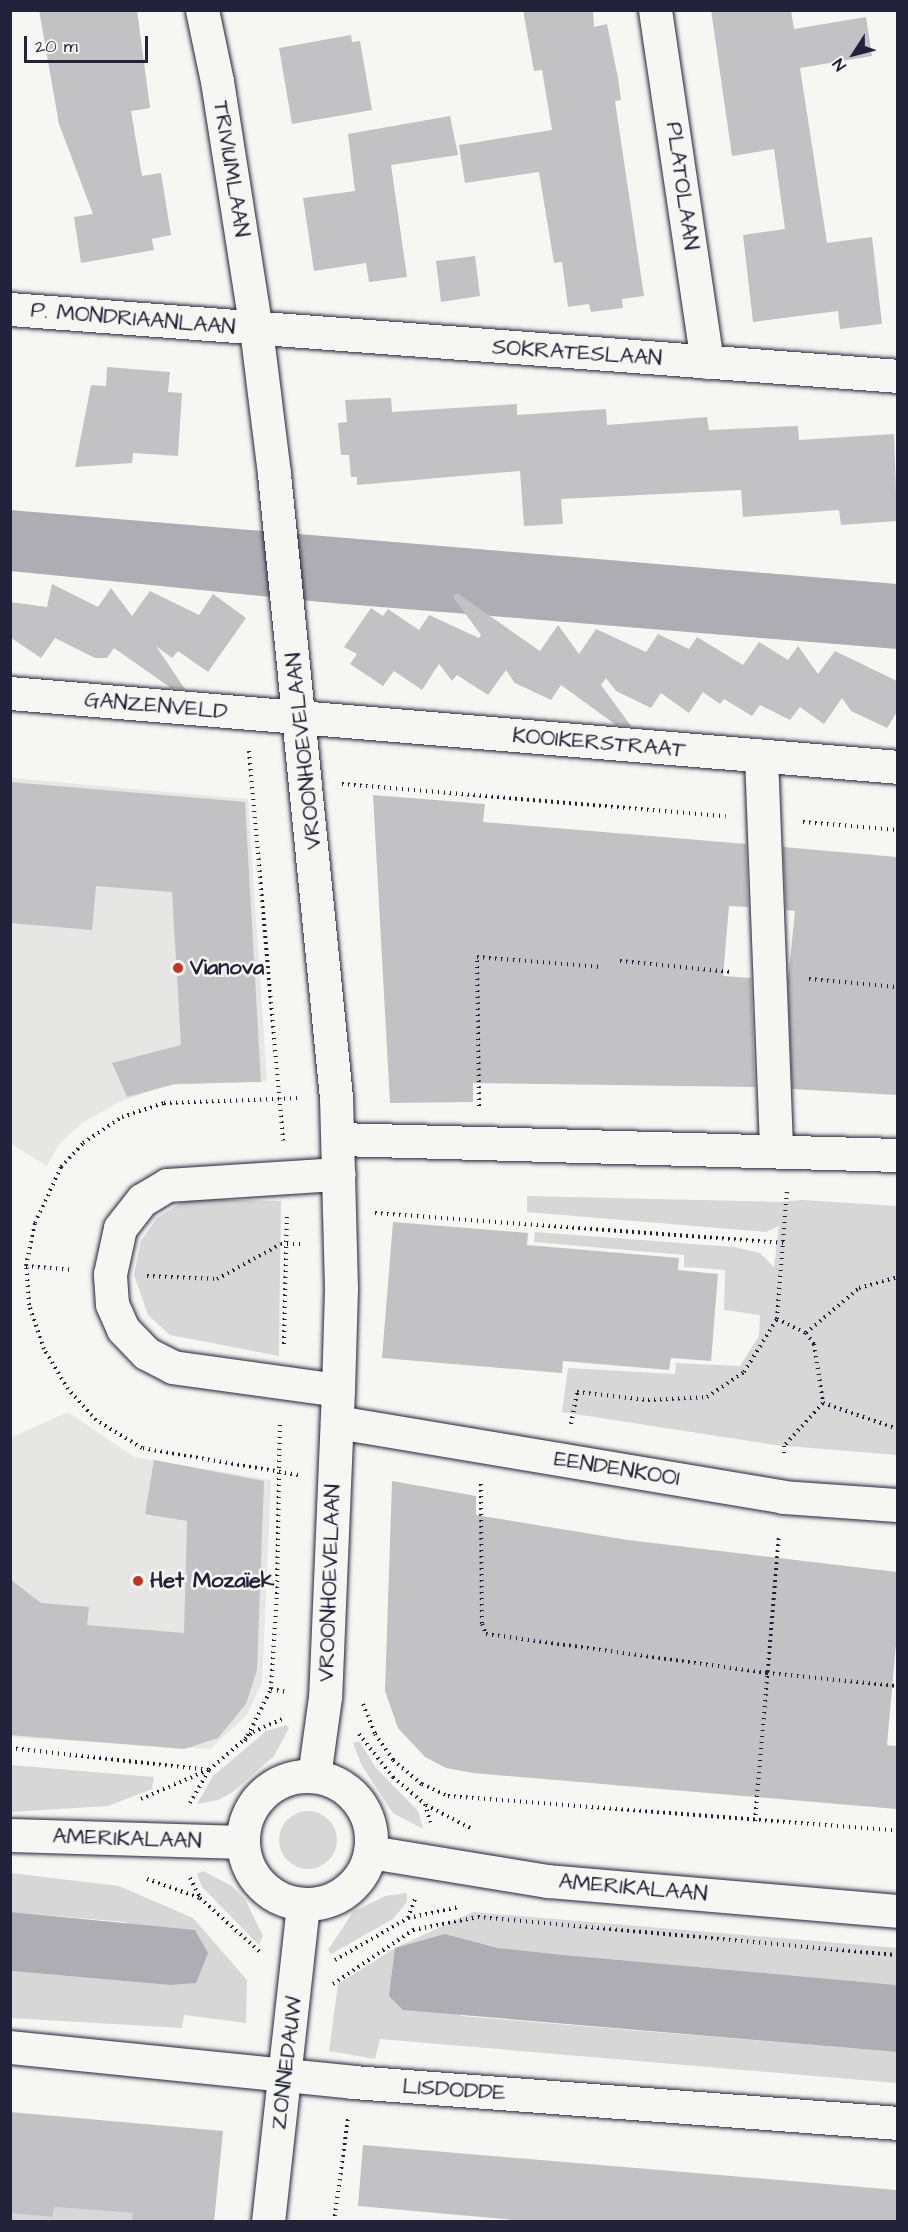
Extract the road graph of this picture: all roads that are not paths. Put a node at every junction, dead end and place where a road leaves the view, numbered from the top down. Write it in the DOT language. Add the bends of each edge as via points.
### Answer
graph roads {
  1 [pos="202,10"];
  2 [pos="655,10"];
  3 [pos="10,309"];
  4 [pos="256,329"];
  5 [pos="707,362"];
  6 [pos="897,376"];
  7 [pos="10,693"];
  8 [pos="301,719"];
  9 [pos="761,756"];
  10 [pos="897,767"];
  11 [pos="339,1139"];
  12 [pos="782,1149"];
  13 [pos="897,1155"];
  14 [pos="339,1174"];
  15 [pos="338,1390"];
  16 [pos="337,1422"];
  17 [pos="897,1505"];
  18 [pos="314,1776"];
  19 [pos="10,1834"];
  20 [pos="243,1842"];
  21 [pos="370,1852"];
  22 [pos="303,1904"];
  23 [pos="897,1911"];
  24 [pos="10,2047"];
  25 [pos="286,2073"];
  26 [pos="897,2123"];
  27 [pos="268,2222"];
  1 -- 4 [label="street, TRIVIUMLAAN"];
  2 -- 5 [label="street, PLATOLAAN"];
  3 -- 4 [label="street, P. MONDRIAANLAAN"];
  4 -- 5 [label="street, SOKRATESLAAN"];
  4 -- 8 [label="street, VROONHOEVELAAN"];
  5 -- 6 [label="street, SOKRATESLAAN"];
  7 -- 8 [label="street, GANZENVELD"];
  8 -- 9 [label="street, KOOIKERSTRAAT"];
  8 -- 11 [label="street, VROONHOEVELAAN"];
  9 -- 10 [label="street, KOOIKERSTRAAT"];
  9 -- 12 [label="street"];
  11 -- 12 [label="street"];
  11 -- 14 [label="street, VROONHOEVELAAN"];
  12 -- 13 [label="street"];
  14 -- 15 [label="street, VROONHOEVELAAN"];
  14 -- 15 [label="street" via="167,1185 142,1200 120,1228 110,1274 116,1313 123,1329 146,1353 173,1367"];
  15 -- 16 [label="street, VROONHOEVELAAN"];
  16 -- 17 [label="street, EENDENKOOI" via="783,1497"];
  16 -- 18 [label="street, VROONHOEVELAAN" via="324,1707"];
  18 -- 20 [label="street" via="292,1777 272,1786 255,1801 246,1820"];
  18 -- 21 [label="street" via="346,1789 359,1802 371,1835"];
  19 -- 20 [label="street, AMERIKALAAN"];
  20 -- 22 [label="street" via="248,1866 261,1885 280,1899"];
  21 -- 22 [label="street" via="364,1870 346,1890 322,1903"];
  21 -- 23 [label="street, AMERIKALAAN" via="548,1881"];
  22 -- 25 [label="street, ZONNEDAUW"];
  24 -- 25 [label="street, LISDODDE"];
  25 -- 26 [label="street, LISDODDE" via="353,2082"];
  25 -- 27 [label="street, ZONNEDAUW"];
}
